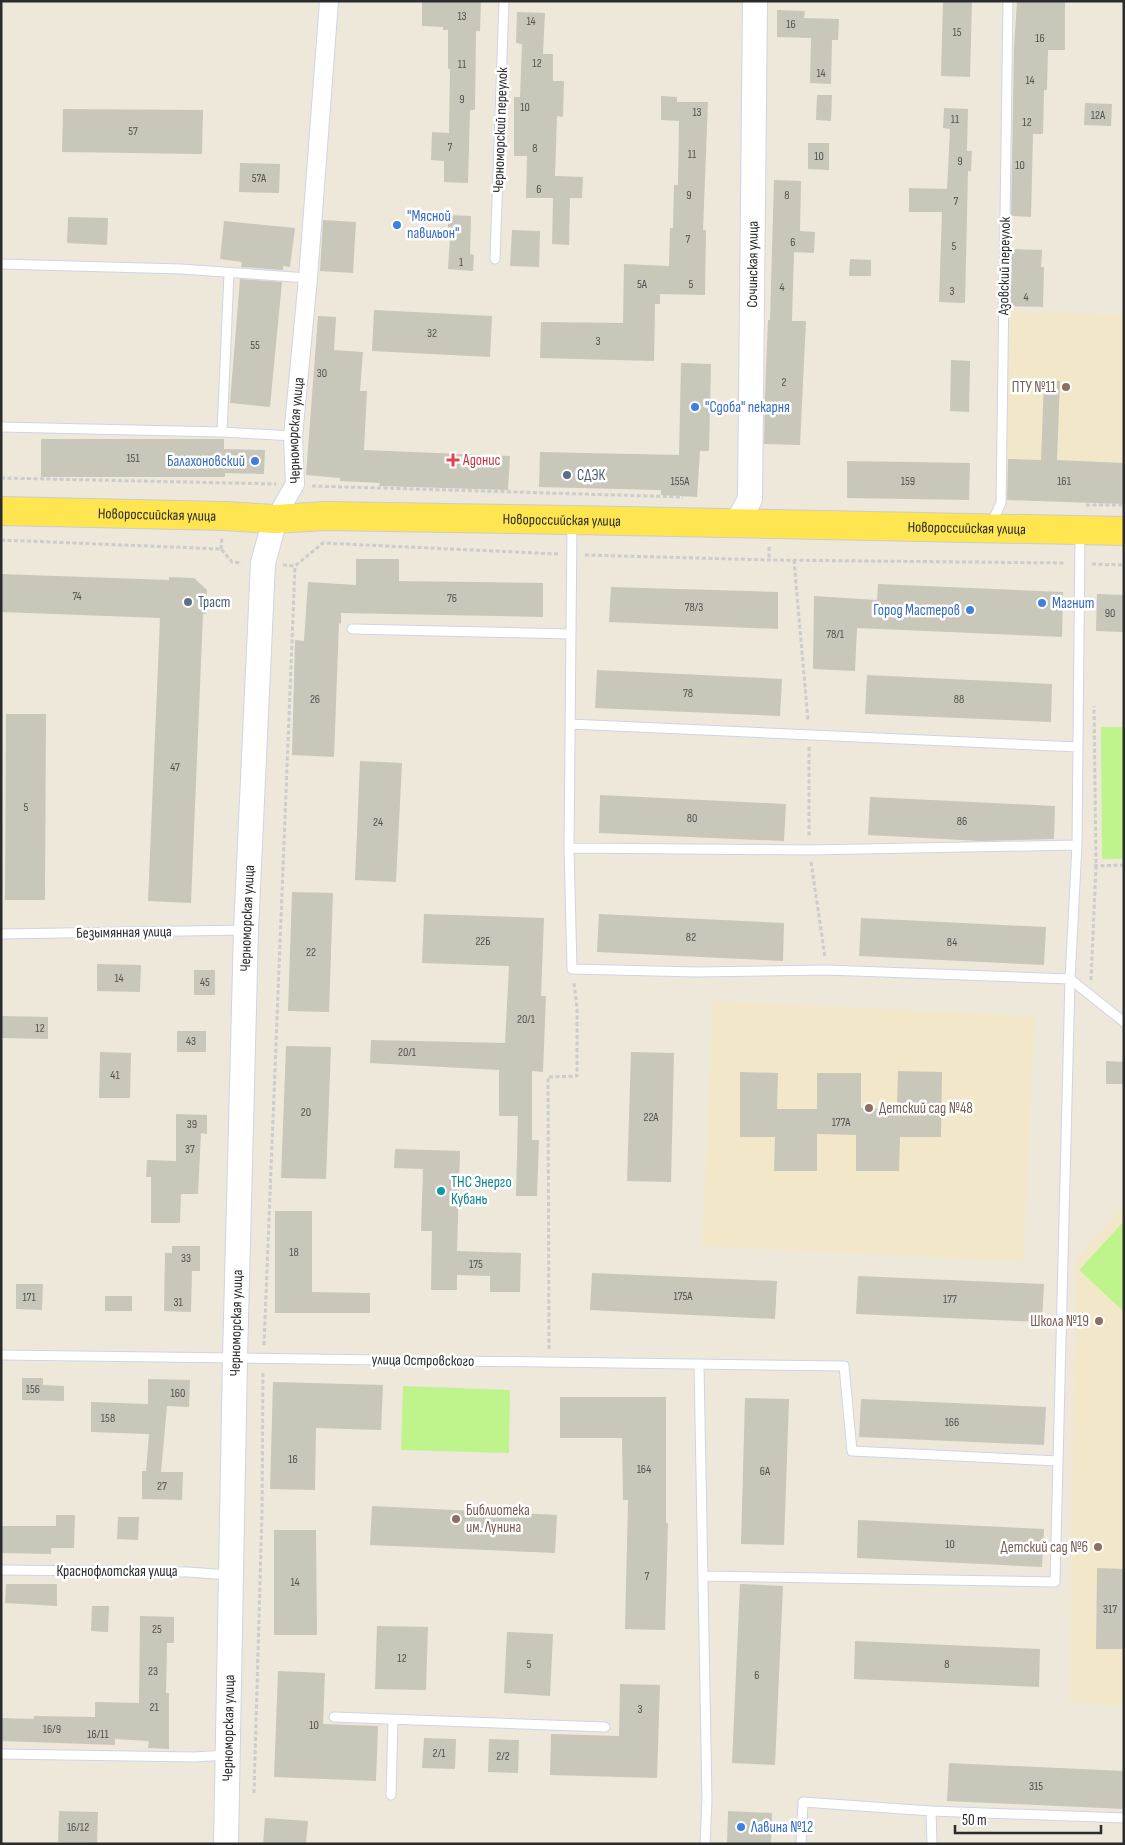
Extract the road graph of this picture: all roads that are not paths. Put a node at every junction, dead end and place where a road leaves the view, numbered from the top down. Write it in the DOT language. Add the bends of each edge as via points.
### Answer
graph roads {
  1 [pos="329,1"];
  2 [pos="504,1"];
  3 [pos="755,1"];
  4 [pos="1008,1"];
  5 [pos="495,259"];
  6 [pos="1,264"];
  7 [pos="229,273"];
  8 [pos="308,278"];
  9 [pos="1,427"];
  10 [pos="222,432"];
  11 [pos="293,436"];
  12 [pos="1,511"];
  13 [pos="1082,517"];
  14 [pos="275,519"];
  15 [pos="572,520"];
  16 [pos="737,523"];
  17 [pos="988,529"];
  18 [pos="1124,530"];
  19 [pos="352,629"];
  20 [pos="570,634"];
  21 [pos="570,724"];
  22 [pos="1078,747"];
  23 [pos="1077,845"];
  24 [pos="570,848"];
  25 [pos="246,930"];
  26 [pos="1,934"];
  27 [pos="1070,979"];
  28 [pos="1124,1022"];
  29 [pos="1,1355"];
  30 [pos="235,1358"];
  31 [pos="699,1364"];
  32 [pos="1058,1461"];
  33 [pos="1,1570"];
  34 [pos="232,1576"];
  35 [pos="704,1576"];
  36 [pos="334,1717"];
  37 [pos="393,1719"];
  38 [pos="605,1727"];
  39 [pos="1,1754"];
  40 [pos="228,1754"];
  41 [pos="391,1796"];
  42 [pos="931,1811"];
  43 [pos="1124,1818"];
  44 [pos="226,1844"];
  45 [pos="705,1844"];
  46 [pos="801,1844"];
  47 [pos="932,1844"];
  1 -- 8 [label="street, Черноморская улица"];
  2 -- 5 [label="lane, Черноморский переулок"];
  3 -- 16 [label="main road, Сочинская улица" via="750,499"];
  4 -- 17 [label="lane, Азовский переулок" via="1001,503"];
  6 -- 7 [label="lane"];
  7 -- 8 [label="lane"];
  7 -- 10 [label="lane"];
  8 -- 11 [label="street, Черноморская улица"];
  9 -- 10 [label="lane"];
  10 -- 11 [label="lane"];
  11 -- 14 [label="street, Черноморская улица" via="295,484"];
  12 -- 14 [label="main road, Новороссийская улица"];
  13 -- 17 [label="main road, Новороссийская улица"];
  13 -- 18 [label="main road, Новороссийская улица"];
  13 -- 22 [label="lane"];
  14 -- 15 [label="main road, Новороссийская улица" via="326,516"];
  14 -- 25 [label="main road, Черноморская улица" via="264,563"];
  15 -- 16 [label="main road, Новороссийская улица"];
  15 -- 20 [label="lane"];
  16 -- 17 [label="main road, Новороссийская улица"];
  19 -- 20 [label="lane"];
  20 -- 21 [label="lane"];
  21 -- 22 [label="lane"];
  21 -- 24 [label="lane"];
  22 -- 23 [label="lane"];
  23 -- 24 [label="lane" via="810,850"];
  23 -- 27 [label="lane"];
  24 -- 27 [label="lane" via="572,969 696,972 827,970"];
  25 -- 26 [label="lane, Безымянная улица"];
  25 -- 30 [label="main road, Черноморская улица"];
  27 -- 28 [label="lane"];
  27 -- 32 [label="lane"];
  29 -- 30 [label="lane, улица Островского"];
  30 -- 31 [label="lane, улица Островского"];
  30 -- 34 [label="main road, Черноморская улица"];
  31 -- 32 [label="lane, улица Островского" via="844,1366 852,1451"];
  31 -- 35 [label="lane"];
  32 -- 35 [label="lane" via="1055,1582"];
  33 -- 34 [label="lane, Краснофлотская улица" via="188,1572"];
  34 -- 40 [label="main road, Черноморская улица"];
  35 -- 45 [label="lane"];
  36 -- 37 [label="lane"];
  37 -- 38 [label="lane"];
  37 -- 41 [label="lane"];
  39 -- 40 [label="lane" via="194,1757"];
  40 -- 44 [label="main road, Черноморская улица"];
  42 -- 43 [label="lane"];
  42 -- 46 [label="lane" via="803,1802"];
  42 -- 47 [label="lane"];
}
